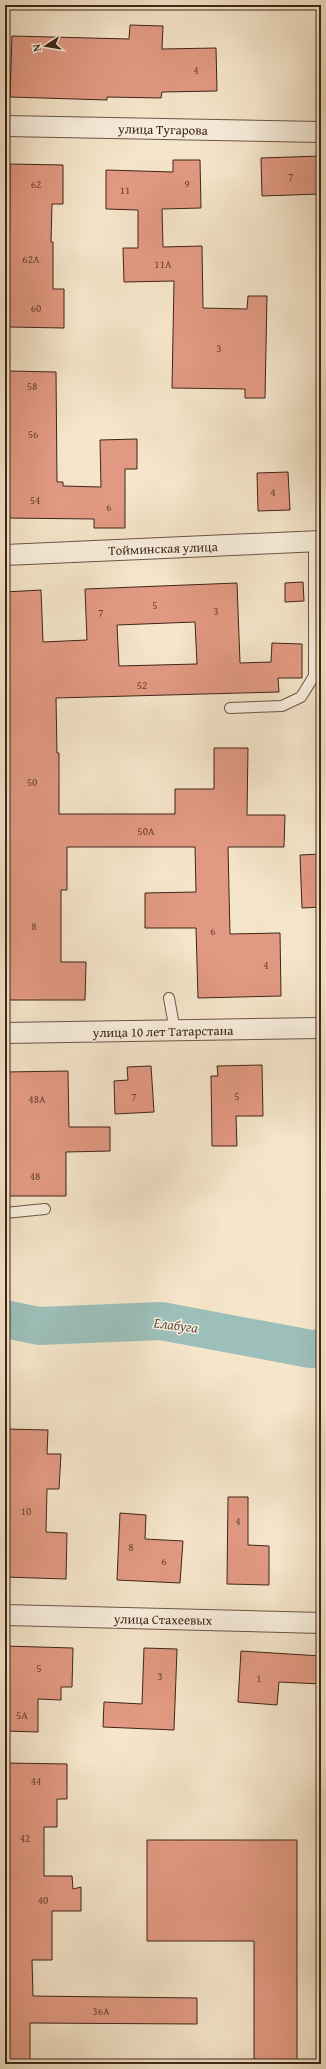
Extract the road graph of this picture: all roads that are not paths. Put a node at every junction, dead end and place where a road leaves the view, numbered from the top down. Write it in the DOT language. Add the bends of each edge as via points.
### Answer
graph roads {
  1 [pos="5,126"];
  2 [pos="321,132"];
  3 [pos="317,541"];
  4 [pos="5,554"];
  5 [pos="230,708"];
  6 [pos="169,998"];
  7 [pos="321,1028"];
  8 [pos="175,1031"];
  9 [pos="5,1033"];
  10 [pos="45,1209"];
  11 [pos="5,1213"];
  12 [pos="5,1615"];
  13 [pos="321,1622"];
  1 -- 2 [label="street, улица Тугарова"];
  3 -- 4 [label="street, Тойминская улица"];
  3 -- 5 [label="lane" via="314,676 301,697 282,706"];
  6 -- 8 [label="lane"];
  7 -- 8 [label="street, улица 10 лет Татарстана"];
  8 -- 9 [label="street, улица 10 лет Татарстана"];
  10 -- 11 [label="lane"];
  12 -- 13 [label="street, улица Стахеевых"];
}
